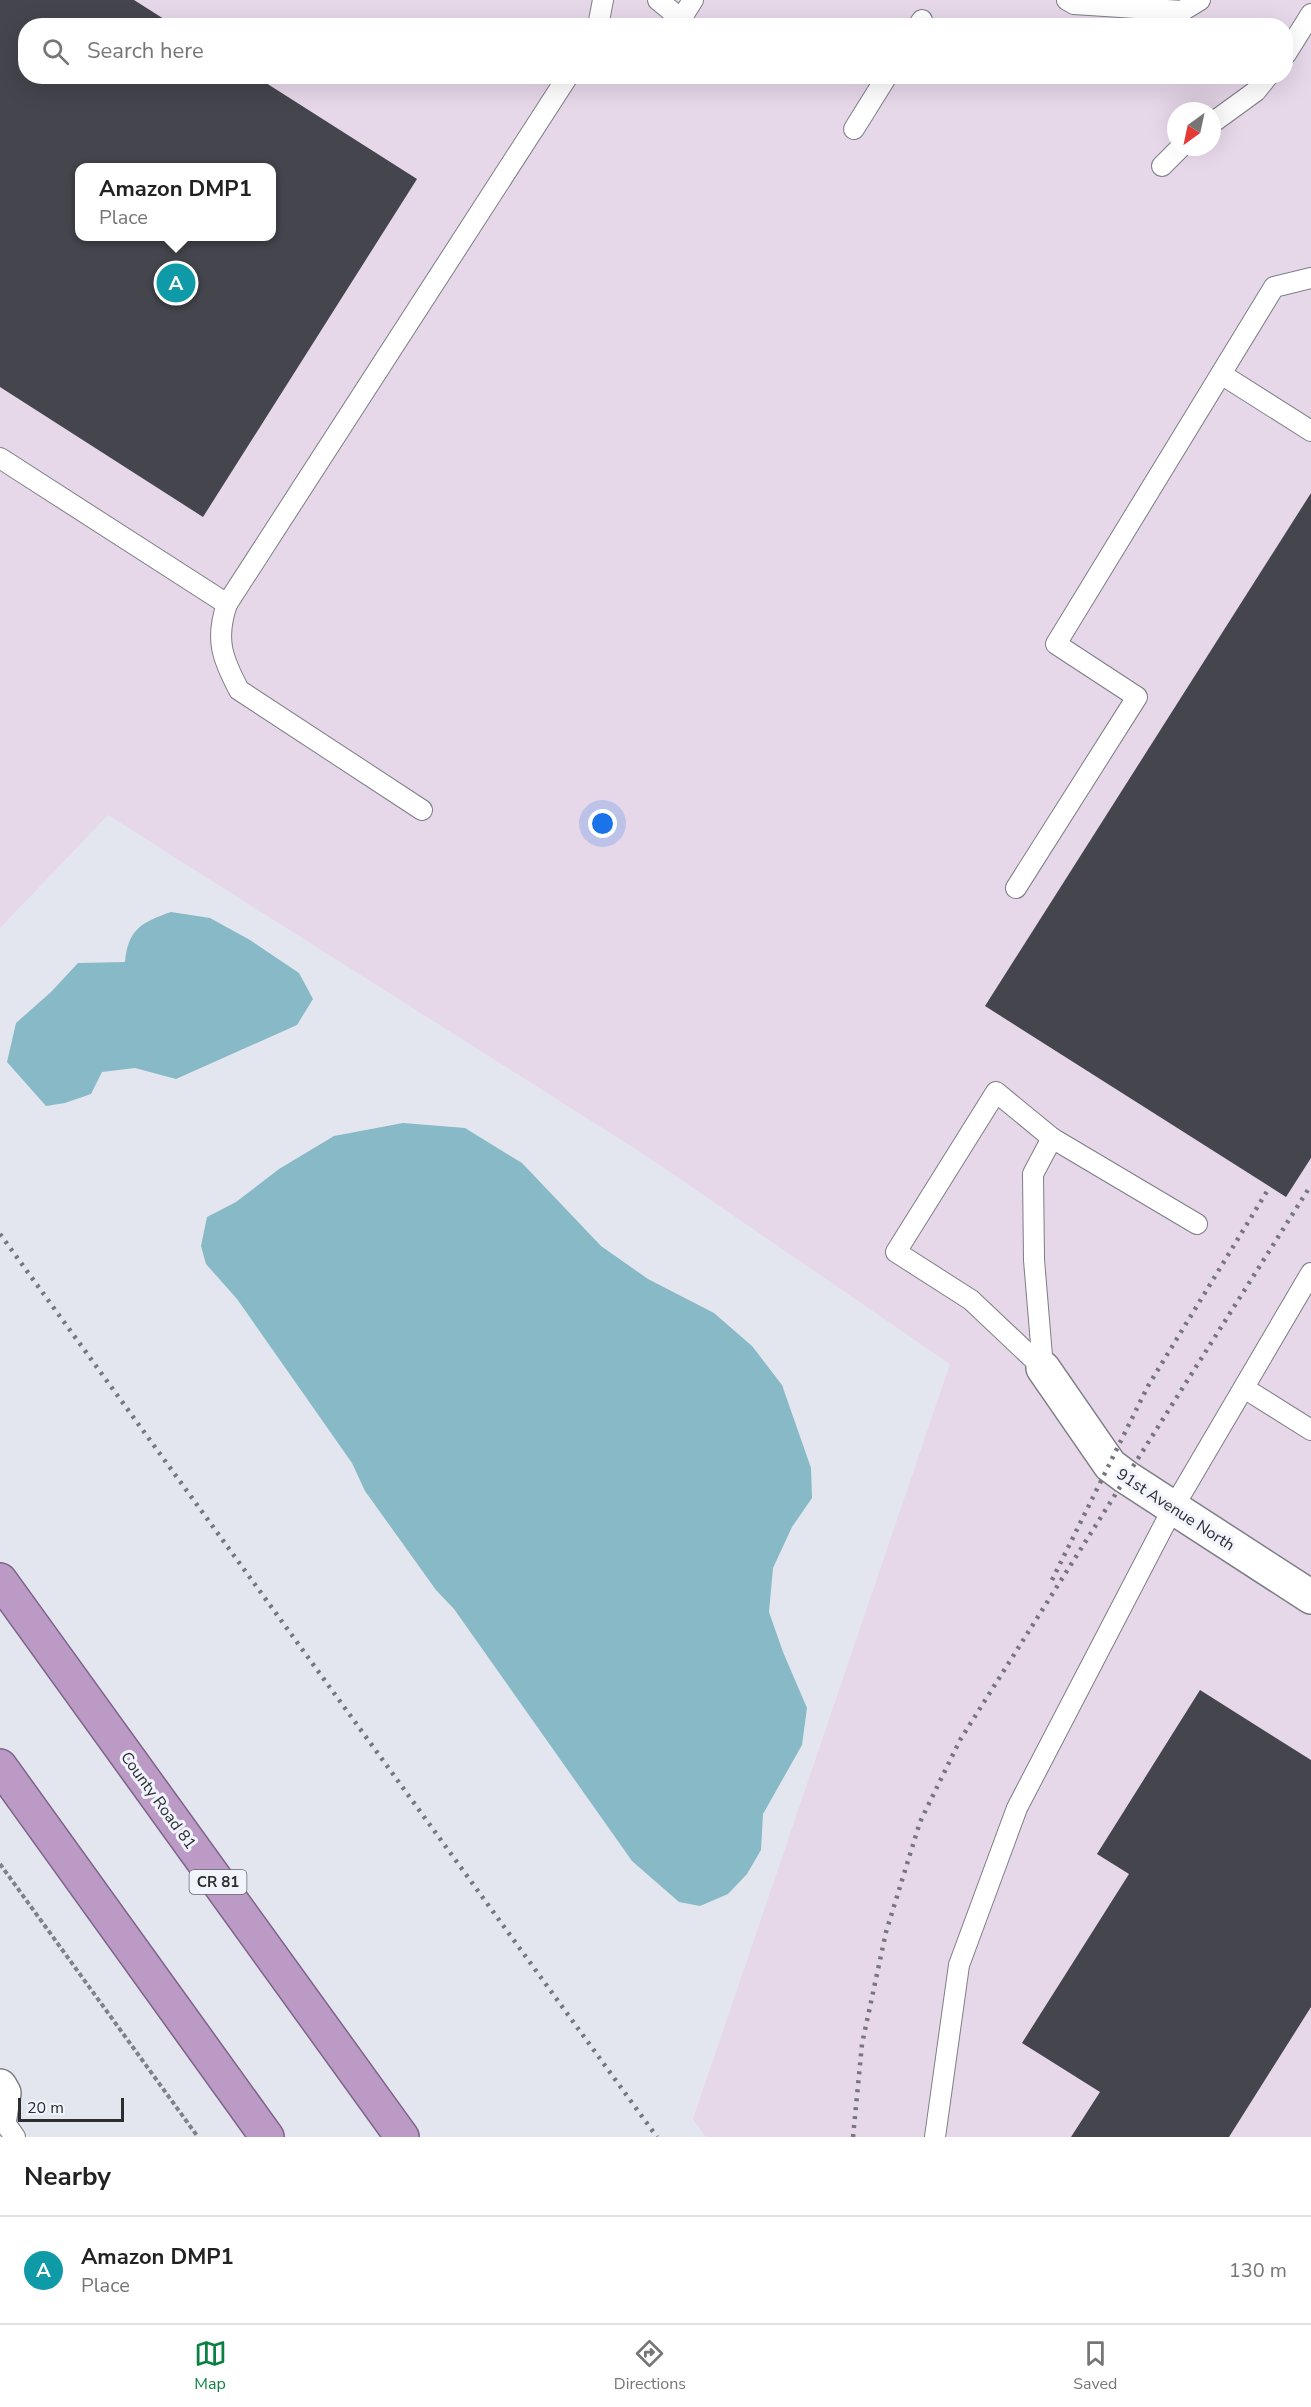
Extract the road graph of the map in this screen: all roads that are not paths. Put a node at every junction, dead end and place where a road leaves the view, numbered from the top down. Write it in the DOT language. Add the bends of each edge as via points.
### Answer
graph roads {
  1 [pos="603,0"];
  2 [pos="658,0"];
  3 [pos="693,0"];
  4 [pos="1067,0"];
  5 [pos="1200,0"];
  6 [pos="1311,14"];
  7 [pos="600,18"];
  8 [pos="680,18"];
  9 [pos="682,18"];
  10 [pos="1293,43"];
  11 [pos="563,84"];
  12 [pos="881,84"];
  13 [pos="1262,84"];
  14 [pos="1221,116"];
  15 [pos="854,129"];
  16 [pos="1172,156"];
  17 [pos="1162,166"];
  18 [pos="1311,278"];
  19 [pos="1221,374"];
  20 [pos="1311,431"];
  21 [pos="0,458"];
  22 [pos="227,604"];
  23 [pos="422,810"];
  24 [pos="1016,888"];
  25 [pos="1052,1138"];
  26 [pos="1197,1224"];
  27 [pos="1311,1274"];
  28 [pos="1043,1368"];
  29 [pos="1244,1388"];
  30 [pos="1311,1430"];
  31 [pos="1173,1508"];
  32 [pos="0,1580"];
  33 [pos="1311,1597"];
  34 [pos="0,1766"];
  35 [pos="0,2086"];
  36 [pos="0,2116"];
  37 [pos="15,2137"];
  38 [pos="267,2137"];
  39 [pos="402,2137"];
  40 [pos="935,2137"];
  1 -- 7 [label="lane"];
  2 -- 8 [label="lane"];
  3 -- 9 [label="lane"];
  4 -- 5 [label="lane" via="1074,4 1182,11"];
  6 -- 10 [label="lane"];
  11 -- 22 [label="lane"];
  12 -- 15 [label="lane"];
  13 -- 14 [label="lane"];
  16 -- 17 [label="lane"];
  18 -- 19 [label="lane" via="1274,287"];
  19 -- 20 [label="lane"];
  19 -- 24 [label="lane" via="1056,644 1137,697"];
  21 -- 22 [label="lane"];
  22 -- 23 [label="lane" via="220,625 224,663 239,690"];
  25 -- 26 [label="lane"];
  25 -- 28 [label="lane" via="1033,1174 1034,1260"];
  25 -- 28 [label="lane" via="996,1092 896,1252 971,1300"];
  27 -- 29 [label="lane"];
  28 -- 31 [label="street, 91st Avenue North" via="1110,1465"];
  29 -- 30 [label="lane"];
  29 -- 31 [label="lane"];
  31 -- 33 [label="street, 91st Avenue North"];
  31 -- 40 [label="lane" via="1017,1808 959,1965"];
  32 -- 39 [label="highway, County Road 81 / CR 81"];
  34 -- 38 [label="highway"];
  35 -- 36 [label="street" via="4,2093"];
  36 -- 37 [label="lane"];
}
